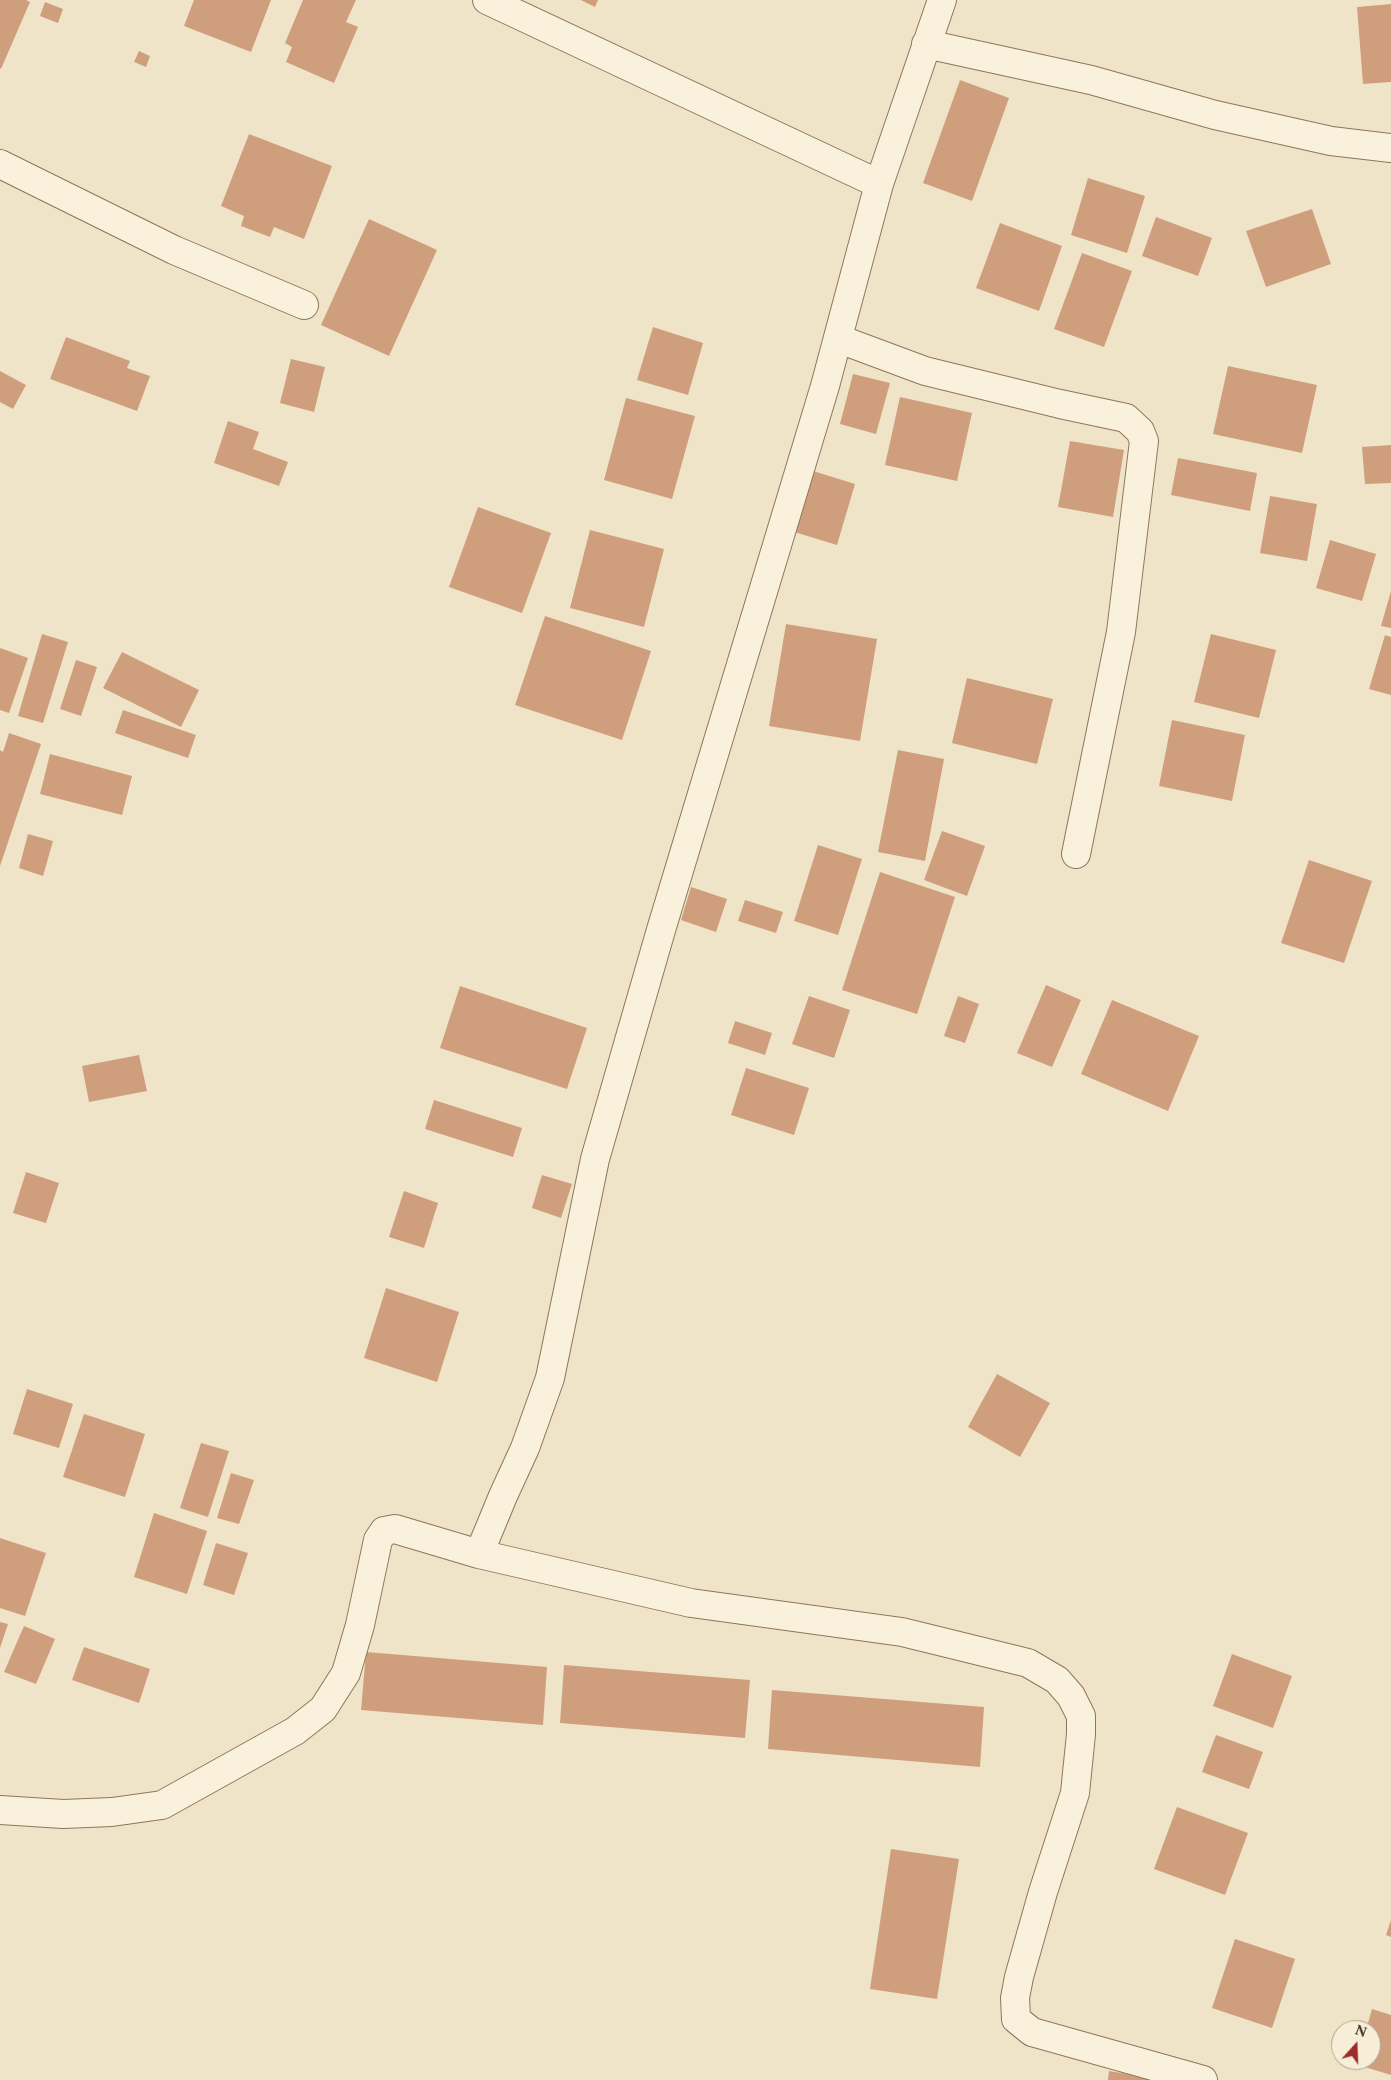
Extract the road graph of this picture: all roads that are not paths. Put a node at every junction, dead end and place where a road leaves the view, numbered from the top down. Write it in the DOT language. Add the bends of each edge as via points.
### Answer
graph roads {
  1 [pos="487,0"];
  2 [pos="942,0"];
  3 [pos="926,44"];
  4 [pos="1391,148"];
  5 [pos="0,164"];
  6 [pos="879,184"];
  7 [pos="304,305"];
  8 [pos="839,339"];
  9 [pos="1076,854"];
  10 [pos="479,1554"];
  11 [pos="0,1810"];
  12 [pos="1203,2080"];
  1 -- 6 [label="street"];
  2 -- 3 [label="street"];
  3 -- 4 [label="street" via="1091,80 1216,115 1331,141"];
  3 -- 6 [label="street"];
  5 -- 7 [label="street" via="174,250"];
  6 -- 8 [label="street"];
  8 -- 9 [label="street" via="925,371 1126,418 1140,431 1144,442 1121,632"];
  8 -- 10 [label="street" via="595,1159 550,1378 526,1448"];
  10 -- 11 [label="street" via="395,1530 384,1531 378,1540 346,1673 322,1709 295,1731 211,1779 162,1805 63,1814"];
  10 -- 12 [label="street" via="691,1603 902,1632 1028,1663 1057,1680 1071,1696 1081,1716 1075,1793 1019,1977 1014,1998 1016,2019 1032,2032"];
}
